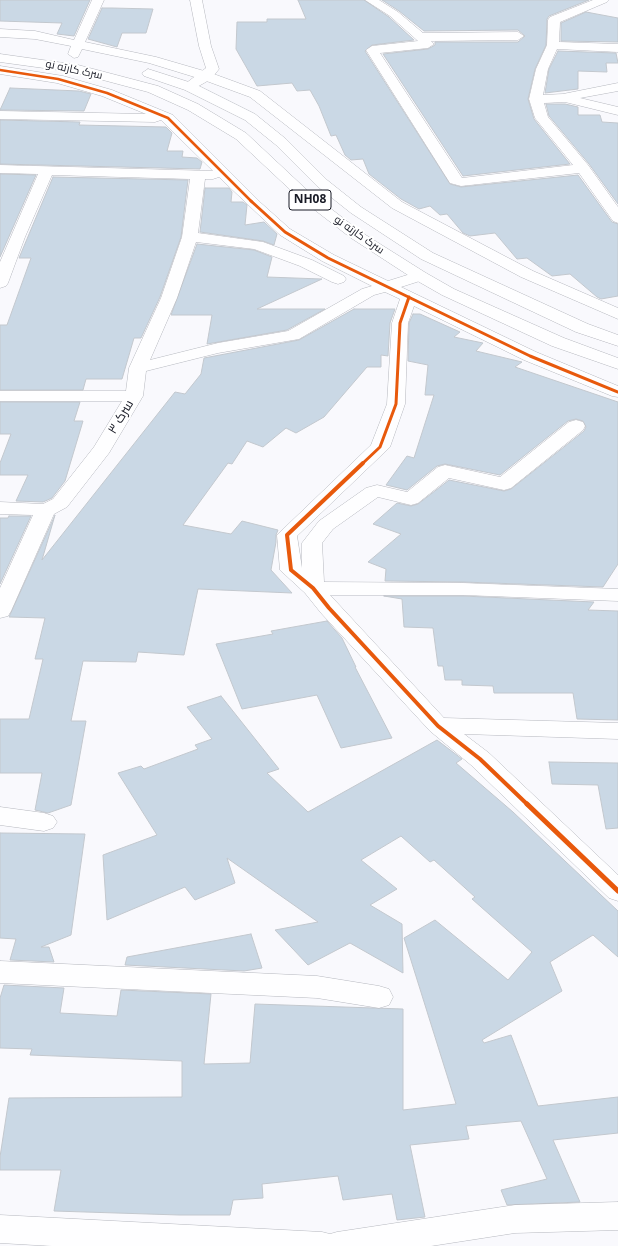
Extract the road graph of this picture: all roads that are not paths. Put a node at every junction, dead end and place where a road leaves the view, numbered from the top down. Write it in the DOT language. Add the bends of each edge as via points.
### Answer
graph roads {
  1 [pos="98,0"];
  2 [pos="196,0"];
  3 [pos="371,0"];
  4 [pos="603,0"];
  5 [pos="0,33"];
  6 [pos="518,36"];
  7 [pos="422,37"];
  8 [pos="553,45"];
  9 [pos="0,46"];
  10 [pos="618,48"];
  11 [pos="76,49"];
  12 [pos="0,58"];
  13 [pos="0,70"];
  14 [pos="206,76"];
  15 [pos="190,87"];
  16 [pos="618,87"];
  17 [pos="563,98"];
  18 [pos="536,99"];
  19 [pos="618,111"];
  20 [pos="0,115"];
  21 [pos="168,118"];
  22 [pos="583,168"];
  23 [pos="0,169"];
  24 [pos="46,170"];
  25 [pos="198,175"];
  26 [pos="224,175"];
  27 [pos="618,218"];
  28 [pos="0,236"];
  29 [pos="17,237"];
  30 [pos="190,237"];
  31 [pos="420,276"];
  32 [pos="0,283"];
  33 [pos="387,286"];
  34 [pos="368,292"];
  35 [pos="409,297"];
  36 [pos="618,314"];
  37 [pos="582,328"];
  38 [pos="618,341"];
  39 [pos="558,342"];
  40 [pos="618,364"];
  41 [pos="138,368"];
  42 [pos="618,392"];
  43 [pos="0,396"];
  44 [pos="134,396"];
  45 [pos="576,426"];
  46 [pos="0,508"];
  47 [pos="46,510"];
  48 [pos="313,588"];
  49 [pos="618,595"];
  50 [pos="0,610"];
  51 [pos="438,726"];
  52 [pos="618,731"];
  53 [pos="0,816"];
  54 [pos="44,822"];
  55 [pos="618,891"];
  56 [pos="0,972"];
  57 [pos="379,997"];
  58 [pos="618,1216"];
  59 [pos="0,1229"];
  60 [pos="322,1246"];
  61 [pos="337,1246"];
  1 -- 11 [label="main road"];
  2 -- 14 [label="main road" via="212,69"];
  3 -- 7 [label="main road" via="394,14"];
  4 -- 8 [label="main road" via="554,20"];
  5 -- 11 [label="main road" via="35,35"];
  6 -- 7 [label="main road"];
  7 -- 22 [label="main road" via="428,45 372,50 455,180 461,182"];
  8 -- 10 [label="main road"];
  8 -- 18 [label="main road" via="542,69"];
  9 -- 11 [label="main road, سرک کارته نو / NH08"];
  11 -- 14 [label="main road"];
  11 -- 15 [label="main road, سرک کارته نو / NH08"];
  12 -- 31 [label="main road, سرک کارته نو / NH08" via="74,68 154,89 194,107 241,136 303,194 356,234"];
  13 -- 21 [label="main road" via="58,79 107,93"];
  14 -- 15 [label="main road"];
  14 -- 36 [label="main road" via="255,94 397,205 527,274"];
  15 -- 37 [label="main road, سرک کارته نو / NH08" via="250,117 281,142 322,183 356,210 427,256"];
  16 -- 17 [label="main road"];
  17 -- 18 [label="main road"];
  17 -- 19 [label="main road"];
  18 -- 22 [label="main road" via="542,118"];
  20 -- 21 [label="main road"];
  21 -- 26 [label="main road"];
  22 -- 27 [label="main road"];
  23 -- 24 [label="main road"];
  24 -- 25 [label="main road"];
  24 -- 29 [label="main road"];
  25 -- 26 [label="main road"];
  25 -- 30 [label="main road, سرک ۳"];
  26 -- 33 [label="main road" via="286,232 328,258"];
  28 -- 29 [label="main road"];
  29 -- 32 [label="main road"];
  30 -- 34 [label="main road" via="257,245 306,263"];
  30 -- 41 [label="main road, سرک ۳" via="169,298"];
  31 -- 33 [label="main road"];
  31 -- 39 [label="main road, سرک کارته نو / NH08" via="448,292"];
  33 -- 34 [label="main road"];
  33 -- 35 [label="main road"];
  34 -- 41 [label="main road" via="293,335 218,348"];
  35 -- 42 [label="main road" via="530,356"];
  35 -- 48 [label="main road" via="400,323 396,404 380,447 288,535 291,570"];
  37 -- 38 [label="main road, سرک کارته نو / NH08"];
  37 -- 39 [label="main road"];
  39 -- 40 [label="main road, سرک کارته نو / NH08"];
  41 -- 44 [label="main road, سرک ۳"];
  43 -- 44 [label="main road"];
  44 -- 47 [label="main road, سرک ۳" via="102,448 60,503"];
  45 -- 48 [label="main road" via="504,484 445,472 411,499 373,492 326,524 312,544"];
  46 -- 47 [label="main road"];
  47 -- 50 [label="main road"];
  48 -- 49 [label="main road" via="463,589"];
  48 -- 51 [label="main road"];
  51 -- 52 [label="main road"];
  51 -- 55 [label="main road" via="480,759"];
  53 -- 54 [label="main road"];
  56 -- 57 [label="main road" via="317,987"];
  58 -- 61 [label="main road" via="515,1219"];
  59 -- 60 [label="main road"];
}
